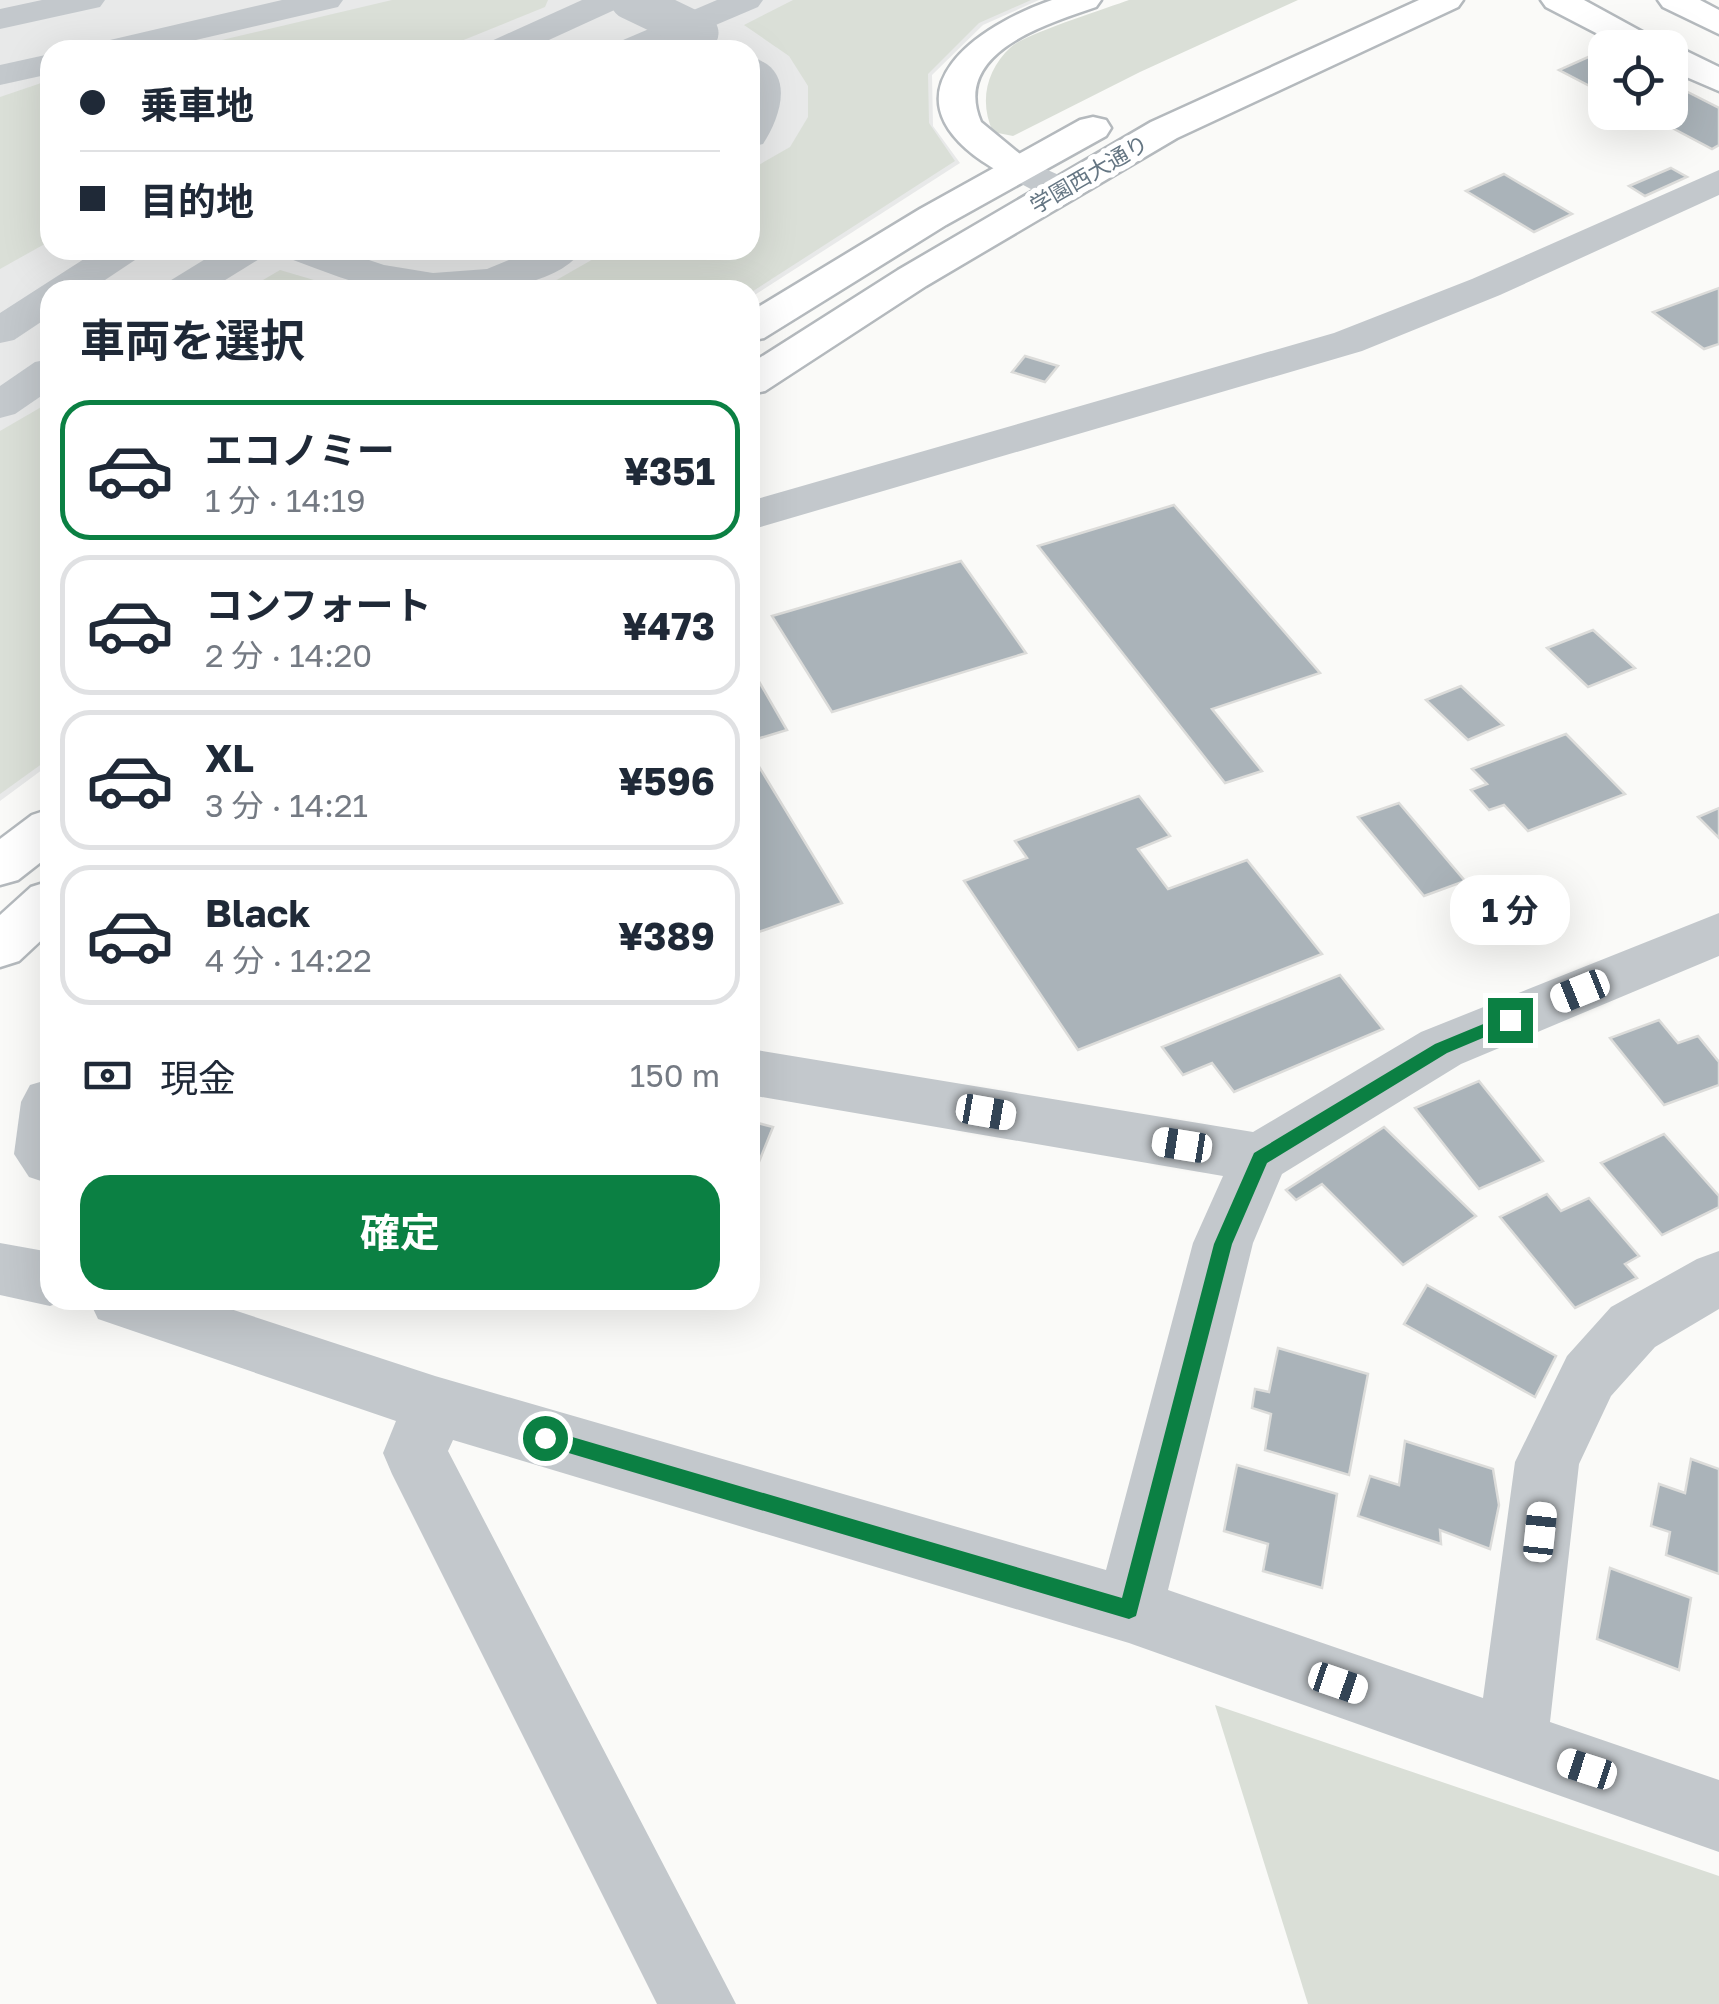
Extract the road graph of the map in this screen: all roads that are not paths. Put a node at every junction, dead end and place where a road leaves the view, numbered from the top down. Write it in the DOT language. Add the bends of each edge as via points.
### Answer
graph roads {
  1 [pos="88,0"];
  2 [pos="326,0"];
  3 [pos="610,0"];
  4 [pos="630,0"];
  5 [pos="746,0"];
  6 [pos="1084,0"];
  7 [pos="1446,0"];
  8 [pos="1558,0"];
  9 [pos="1675,0"];
  10 [pos="0,19"];
  11 [pos="1719,24"];
  12 [pos="1617,30"];
  13 [pos="152,40"];
  14 [pos="521,40"];
  15 [pos="652,40"];
  16 [pos="709,40"];
  17 [pos="1688,65"];
  18 [pos="40,66"];
  19 [pos="0,75"];
  20 [pos="760,79"];
  21 [pos="1719,81"];
  22 [pos="1124,112"];
  23 [pos="760,123"];
  24 [pos="1019,168"];
  25 [pos="1719,181"];
  26 [pos="1059,189"];
  27 [pos="109,260"];
  28 [pos="231,260"];
  29 [pos="330,260"];
  30 [pos="546,260"];
  31 [pos="78,280"];
  32 [pos="198,280"];
  33 [pos="386,280"];
  34 [pos="486,280"];
  35 [pos="40,305"];
  36 [pos="760,322"];
  37 [pos="0,331"];
  38 [pos="760,376"];
  39 [pos="40,378"];
  40 [pos="0,405"];
  41 [pos="760,513"];
  42 [pos="40,836"];
  43 [pos="0,866"];
  44 [pos="40,910"];
  45 [pos="1719,934"];
  46 [pos="0,946"];
  47 [pos="760,1074"];
  48 [pos="1260,1158"];
  49 [pos="0,1269"];
  50 [pos="40,1277"];
  51 [pos="1719,1278"];
  52 [pos="150,1310"];
  53 [pos="435,1405"];
  54 [pos="1129,1610"];
  55 [pos="1512,1744"];
  56 [pos="1719,1816"];
  57 [pos="698,2004"];
  1 -- 10 [label="street"];
  2 -- 13 [label="street"];
  3 -- 14 [label="street"];
  4 -- 16 [label="street, bridge"];
  5 -- 15 [label="street"];
  6 -- 24 [label="main road" via="998,34 960,85 957,104 965,128"];
  7 -- 26 [label="main road, 学園西大通り" via="1164,130"];
  8 -- 12 [label="main road"];
  9 -- 11 [label="main road"];
  17 -- 21 [label="main road"];
  18 -- 19 [label="street"];
  20 -- 23 [label="street" via="766,96"];
  22 -- 24 [label="main road, 学園西大通り"];
  24 -- 26 [label="street"];
  24 -- 36 [label="main road, 学園西大通り"];
  25 -- 41 [label="street" via="1348,342"];
  26 -- 38 [label="main road, 学園西大通り"];
  27 -- 31 [label="street"];
  28 -- 32 [label="street"];
  29 -- 33 [label="street"];
  30 -- 34 [label="street"];
  35 -- 37 [label="street"];
  39 -- 40 [label="street"];
  42 -- 43 [label="main road"];
  44 -- 46 [label="main road"];
  45 -- 48 [label="street" via="1441,1048"];
  47 -- 48 [label="street"];
  48 -- 54 [label="street" via="1223,1244"];
  49 -- 50 [label="street"];
  51 -- 55 [label="street" via="1632,1327 1590,1376 1547,1462"];
  52 -- 53 [label="street"];
  53 -- 54 [label="street"];
  53 -- 57 [label="street" via="415,1452"];
  54 -- 55 [label="street"];
  55 -- 56 [label="street"];
}
